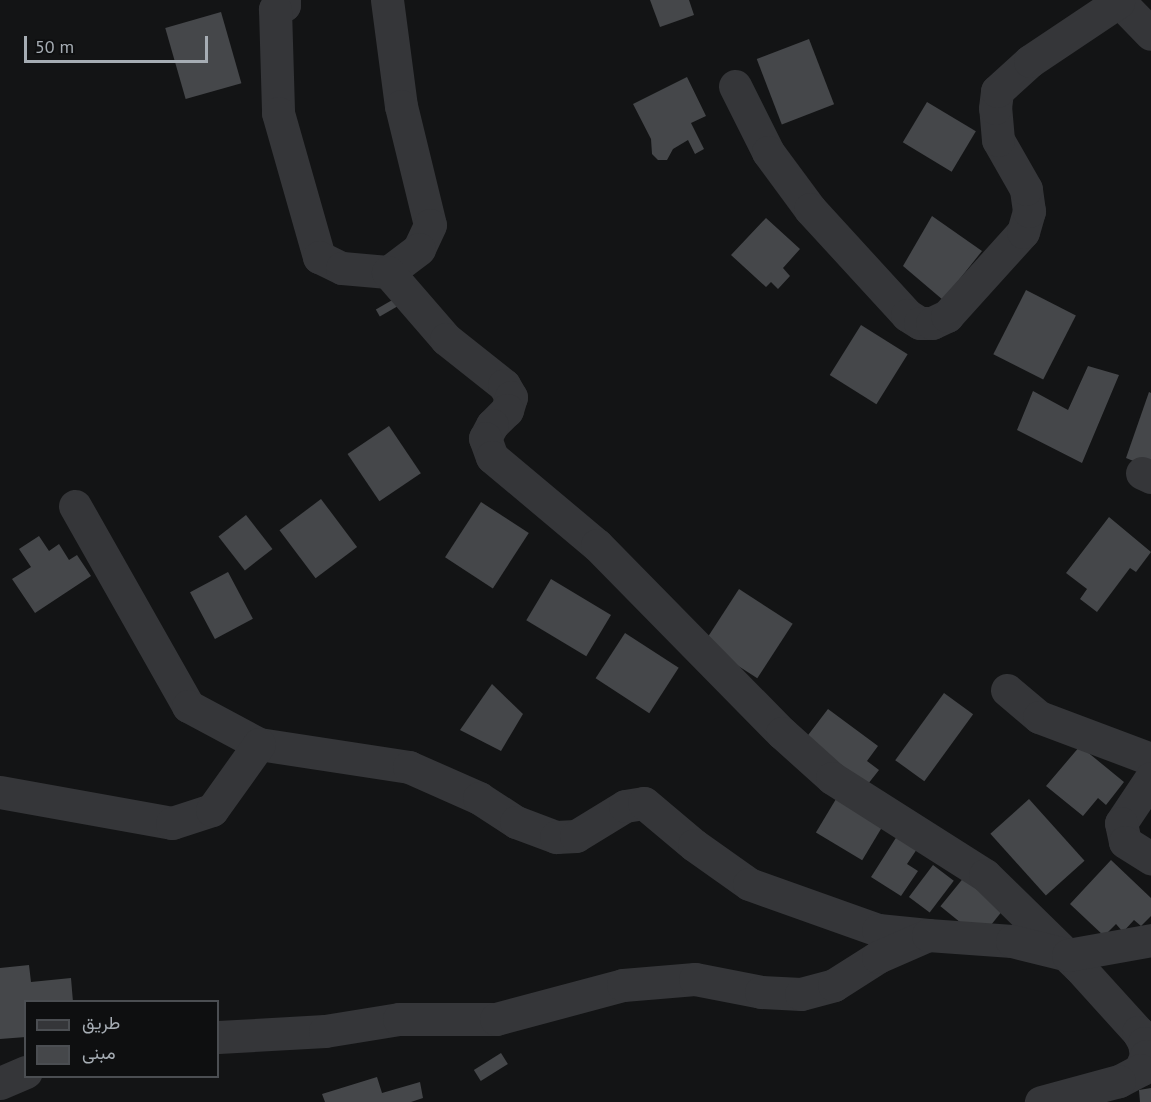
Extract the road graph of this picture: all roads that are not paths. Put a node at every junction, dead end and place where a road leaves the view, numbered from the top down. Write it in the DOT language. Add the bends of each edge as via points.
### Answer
graph roads {
  1 [pos="284,0"];
  2 [pos="387,0"];
  3 [pos="1118,1"];
  4 [pos="1151,34"];
  5 [pos="735,86"];
  6 [pos="388,272"];
  7 [pos="75,506"];
  8 [pos="1007,690"];
  9 [pos="259,744"];
  10 [pos="1151,759"];
  11 [pos="1151,778"];
  12 [pos="0,792"];
  13 [pos="1151,858"];
  14 [pos="928,935"];
  15 [pos="1151,940"];
  16 [pos="1068,955"];
  17 [pos="219,1037"];
  18 [pos="1148,1056"];
  19 [pos="24,1058"];
  20 [pos="0,1061"];
  21 [pos="24,1073"];
  22 [pos="0,1083"];
  23 [pos="1041,1102"];
  1 -- 6 [label="street" via="284,5 275,9 278,113 319,257 342,268"];
  2 -- 6 [label="street" via="401,106 430,225 419,249"];
  3 -- 4 [label="street"];
  3 -- 5 [label="street" via="1030,61 997,91 998,140 1026,189 1029,211 1023,232 947,316 932,322 920,323 907,315 810,208 768,152"];
  6 -- 16 [label="street" via="446,339 508,391 511,398 507,410 485,438 492,457 597,545 782,734 832,778 985,875"];
  7 -- 9 [label="street" via="188,706"];
  8 -- 10 [label="street" via="1039,717"];
  9 -- 12 [label="street" via="212,810 172,823"];
  9 -- 14 [label="street" via="409,767 479,798 516,822 556,837 576,836 625,806 644,803 749,884 878,930"];
  11 -- 13 [label="street" via="1122,823 1125,842"];
  14 -- 16 [label="street" via="1012,940"];
  14 -- 17 [label="street" via="878,957 834,985 801,994 761,992 695,979 623,985 496,1019 399,1019 325,1031"];
  15 -- 16 [label="street"];
  16 -- 18 [label="street" via="1138,1032"];
  18 -- 23 [label="street" via="1131,1076"];
  19 -- 20 [label="street"];
  21 -- 22 [label="street"];
}
